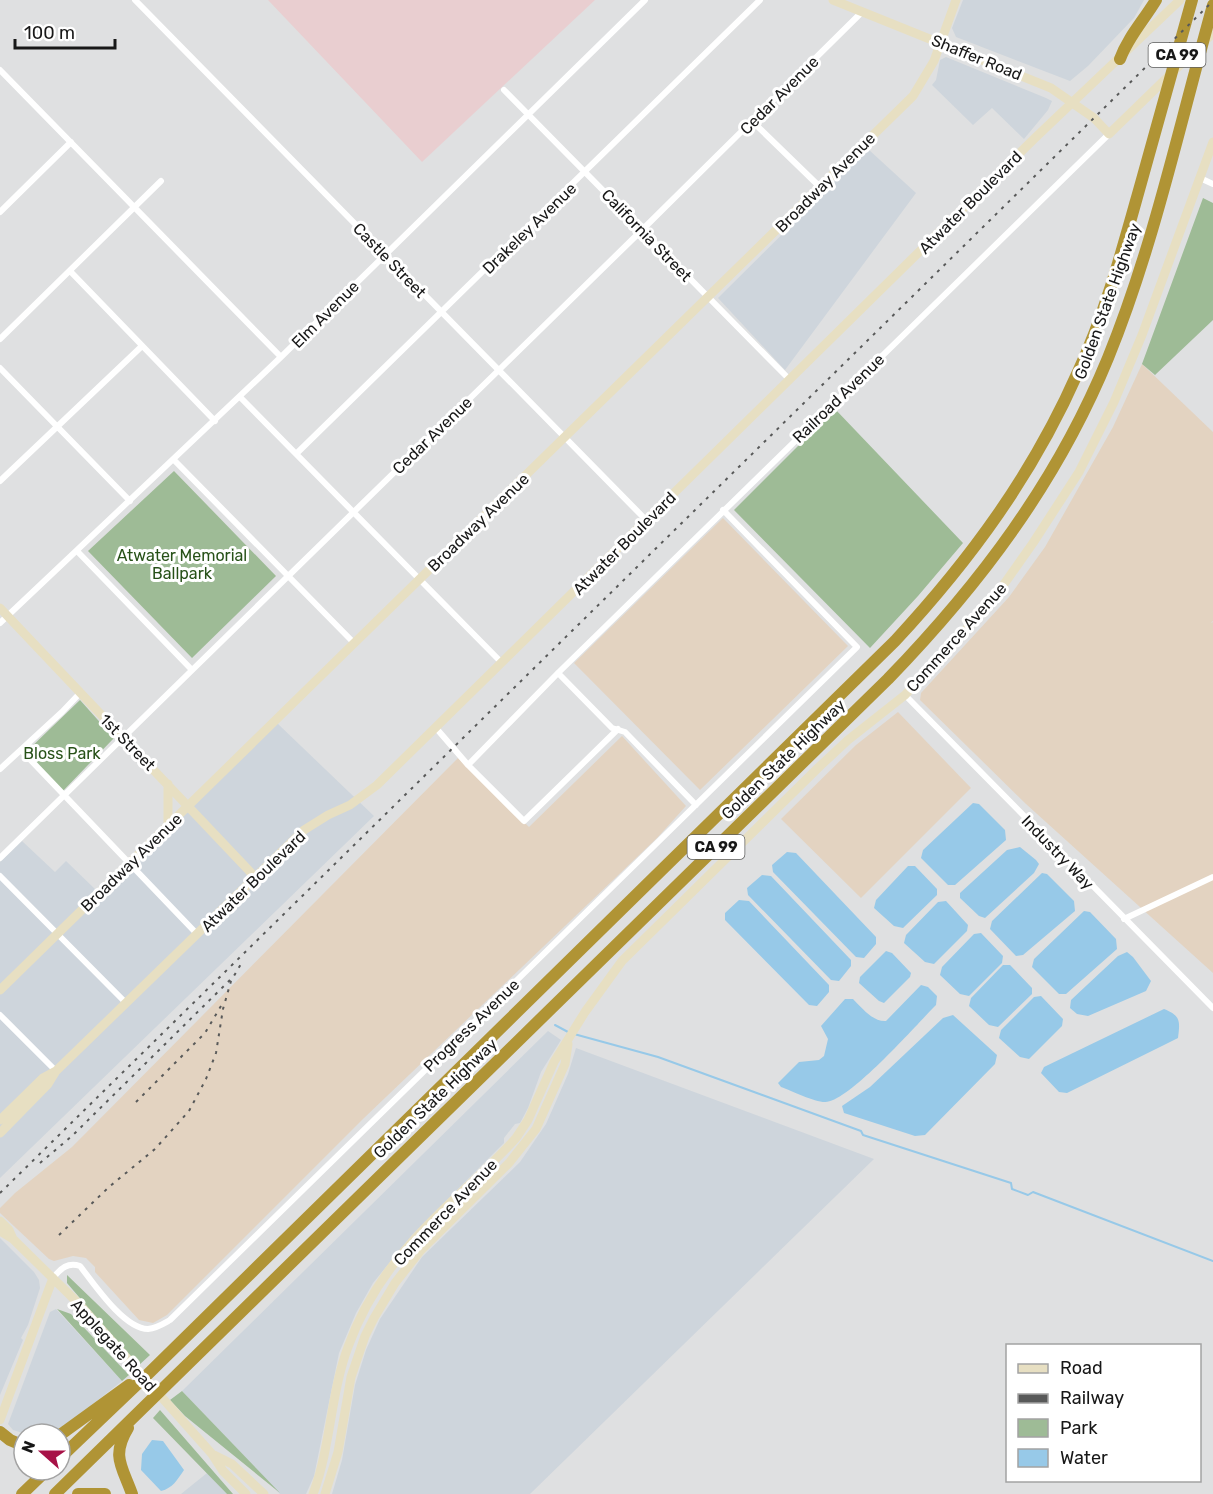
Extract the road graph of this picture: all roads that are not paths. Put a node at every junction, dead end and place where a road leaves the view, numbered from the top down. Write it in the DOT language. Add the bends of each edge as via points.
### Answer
graph roads {
  1 [pos="135,0"];
  2 [pos="645,0"];
  3 [pos="760,0"];
  4 [pos="833,0"];
  5 [pos="956,0"];
  6 [pos="1156,0"];
  7 [pos="1180,0"];
  8 [pos="1192,0"];
  9 [pos="1213,5"];
  10 [pos="862,12"];
  11 [pos="1212,34"];
  12 [pos="939,42"];
  13 [pos="1120,59"];
  14 [pos="2,74"];
  15 [pos="504,90"];
  16 [pos="1073,102"];
  17 [pos="529,115"];
  18 [pos="1094,118"];
  19 [pos="1125,118"];
  20 [pos="752,121"];
  21 [pos="1109,134"];
  22 [pos="71,142"];
  23 [pos="1213,142"];
  24 [pos="585,172"];
  25 [pos="1200,178"];
  26 [pos="161,181"];
  27 [pos="1213,184"];
  28 [pos="820,187"];
  29 [pos="135,208"];
  30 [pos="0,212"];
  31 [pos="642,230"];
  32 [pos="385,255"];
  33 [pos="70,271"];
  34 [pos="708,297"];
  35 [pos="441,314"];
  36 [pos="0,339"];
  37 [pos="142,346"];
  38 [pos="282,357"];
  39 [pos="0,368"];
  40 [pos="498,371"];
  41 [pos="789,379"];
  42 [pos="240,397"];
  43 [pos="215,421"];
  44 [pos="58,427"];
  45 [pos="564,438"];
  46 [pos="296,454"];
  47 [pos="174,460"];
  48 [pos="0,481"];
  49 [pos="130,501"];
  50 [pos="723,510"];
  51 [pos="353,512"];
  52 [pos="646,520"];
  53 [pos="77,551"];
  54 [pos="288,576"];
  55 [pos="419,580"];
  56 [pos="0,608"];
  57 [pos="8,616"];
  58 [pos="0,623"];
  59 [pos="354,643"];
  60 [pos="502,663"];
  61 [pos="192,670"];
  62 [pos="558,673"];
  63 [pos="81,693"];
  64 [pos="905,695"];
  65 [pos="436,728"];
  66 [pos="618,729"];
  67 [pos="123,737"];
  68 [pos="21,750"];
  69 [pos="468,765"];
  70 [pos="0,770"];
  71 [pos="168,784"];
  72 [pos="64,796"];
  73 [pos="696,805"];
  74 [pos="188,806"];
  75 [pos="168,825"];
  76 [pos="0,858"];
  77 [pos="129,864"];
  78 [pos="0,876"];
  79 [pos="255,877"];
  80 [pos="1213,877"];
  81 [pos="1124,919"];
  82 [pos="57,934"];
  83 [pos="197,934"];
  84 [pos="0,990"];
  85 [pos="126,1003"];
  86 [pos="1213,1008"];
  87 [pos="0,1015"];
  88 [pos="568,1043"];
  89 [pos="56,1071"];
  90 [pos="0,1120"];
  91 [pos="0,1133"];
  92 [pos="0,1221"];
  93 [pos="0,1231"];
  94 [pos="13,1239"];
  95 [pos="53,1278"];
  96 [pos="148,1374"];
  97 [pos="137,1413"];
  98 [pos="0,1420"];
  99 [pos="72,1428"];
  100 [pos="72,1447"];
  101 [pos="212,1454"];
  102 [pos="34,1482"];
  103 [pos="22,1494"];
  104 [pos="55,1494"];
  105 [pos="78,1494"];
  106 [pos="105,1494"];
  107 [pos="132,1494"];
  108 [pos="246,1494"];
  109 [pos="264,1494"];
  110 [pos="312,1494"];
  111 [pos="325,1494"];
  1 -- 32 [label="street, Castle Street"];
  2 -- 17 [label="street, Elm Avenue"];
  3 -- 24 [label="street, Drakeley Avenue"];
  4 -- 10 [label="street, Shaffer Road"];
  5 -- 12 [label="street, Broadway Avenue"];
  6 -- 13 [label="highway" via="1126,42"];
  7 -- 13 [label="street, Atwater Boulevard"];
  8 -- 96 [label="highway, Golden State Highway / CA 99" via="1117,268 1079,372 1030,467 956,572 896,640"];
  9 -- 97 [label="highway, Golden State Highway / CA 99" via="1162,195 1108,359 1077,425 1009,538 931,634 888,679"];
  10 -- 12 [label="street, Shaffer Road"];
  10 -- 20 [label="street, Cedar Avenue"];
  11 -- 19 [label="street, Railroad Avenue"];
  12 -- 16 [label="street, Shaffer Road" via="1041,83"];
  12 -- 28 [label="street, Broadway Avenue" via="926,76 913,96"];
  13 -- 16 [label="street, Atwater Boulevard"];
  14 -- 22 [label="street"];
  15 -- 17 [label="street, California Street"];
  16 -- 18 [label="street, Shaffer Road"];
  16 -- 41 [label="street, Atwater Boulevard"];
  17 -- 24 [label="street, California Street"];
  17 -- 32 [label="street, Elm Avenue"];
  18 -- 19 [label="street" via="1106,123"];
  18 -- 21 [label="street, Shaffer Road"];
  19 -- 21 [label="street, Railroad Avenue"];
  20 -- 28 [label="street"];
  20 -- 31 [label="street, Cedar Avenue"];
  21 -- 50 [label="street, Railroad Avenue"];
  22 -- 29 [label="street"];
  22 -- 30 [label="street"];
  23 -- 25 [label="street, Commerce Avenue"];
  24 -- 31 [label="street, California Street"];
  24 -- 35 [label="street, Drakeley Avenue"];
  25 -- 27 [label="street"];
  25 -- 64 [label="street, Commerce Avenue" via="1142,335 1079,472 1002,587"];
  26 -- 29 [label="street"];
  28 -- 34 [label="street, Broadway Avenue"];
  29 -- 33 [label="street"];
  29 -- 38 [label="street"];
  31 -- 34 [label="street, California Street"];
  31 -- 40 [label="street, Cedar Avenue"];
  32 -- 35 [label="street, Castle Street"];
  32 -- 38 [label="street, Elm Avenue"];
  33 -- 36 [label="street"];
  33 -- 37 [label="street"];
  34 -- 41 [label="street, California Street"];
  34 -- 45 [label="street, Broadway Avenue"];
  35 -- 40 [label="street, Castle Street"];
  35 -- 46 [label="street, Drakeley Avenue"];
  37 -- 43 [label="street"];
  37 -- 44 [label="street"];
  38 -- 42 [label="street, Elm Avenue"];
  39 -- 44 [label="street"];
  40 -- 45 [label="street, Castle Street"];
  40 -- 51 [label="street, Cedar Avenue"];
  41 -- 52 [label="street, Atwater Boulevard"];
  42 -- 43 [label="street, Elm Avenue"];
  42 -- 46 [label="street"];
  43 -- 47 [label="street, Elm Avenue"];
  44 -- 48 [label="street"];
  44 -- 49 [label="street"];
  45 -- 52 [label="street, Castle Street"];
  45 -- 55 [label="street, Broadway Avenue"];
  46 -- 51 [label="street"];
  47 -- 49 [label="street, Elm Avenue"];
  47 -- 54 [label="street"];
  49 -- 53 [label="street, Elm Avenue"];
  50 -- 62 [label="street, Railroad Avenue"];
  50 -- 73 [label="street, Progress Avenue" via="857,647"];
  51 -- 54 [label="street, Cedar Avenue"];
  51 -- 55 [label="street"];
  52 -- 60 [label="street, Atwater Boulevard"];
  53 -- 57 [label="street, Elm Avenue"];
  53 -- 61 [label="street"];
  54 -- 59 [label="street"];
  54 -- 61 [label="street, Cedar Avenue"];
  55 -- 59 [label="street, Broadway Avenue"];
  55 -- 60 [label="street"];
  56 -- 57 [label="street, 1st Street"];
  57 -- 58 [label="street, Elm Avenue"];
  57 -- 63 [label="street, 1st Street"];
  59 -- 74 [label="street, Broadway Avenue"];
  60 -- 65 [label="street, Atwater Boulevard"];
  61 -- 67 [label="street, Cedar Avenue"];
  62 -- 66 [label="street" via="612,728"];
  62 -- 69 [label="street, Railroad Avenue"];
  63 -- 67 [label="street, 1st Street"];
  63 -- 68 [label="street"];
  64 -- 81 [label="street, Industry Way"];
  64 -- 88 [label="street, Commerce Avenue" via="819,767 622,961"];
  65 -- 69 [label="street"];
  65 -- 79 [label="street, Atwater Boulevard" via="377,786 304,830"];
  66 -- 69 [label="street" via="524,821"];
  66 -- 73 [label="street"];
  67 -- 71 [label="street, 1st Street"];
  67 -- 72 [label="street, Cedar Avenue"];
  68 -- 70 [label="street"];
  68 -- 72 [label="street"];
  71 -- 74 [label="street, 1st Street"];
  71 -- 75 [label="street"];
  72 -- 76 [label="street, Cedar Avenue"];
  72 -- 77 [label="street"];
  73 -- 95 [label="street, Progress Avenue" via="170,1320 146,1329 129,1322 80,1266 68,1265"];
  74 -- 75 [label="street, Broadway Avenue"];
  74 -- 79 [label="street, 1st Street"];
  75 -- 77 [label="street, Broadway Avenue"];
  77 -- 82 [label="street, Broadway Avenue"];
  77 -- 83 [label="street"];
  78 -- 82 [label="street"];
  79 -- 83 [label="street, Atwater Boulevard"];
  80 -- 81 [label="street"];
  81 -- 86 [label="street, Industry Way"];
  82 -- 84 [label="street, Broadway Avenue"];
  82 -- 85 [label="street"];
  83 -- 85 [label="street, Atwater Boulevard"];
  85 -- 89 [label="street, Atwater Boulevard"];
  87 -- 89 [label="street"];
  88 -- 110 [label="street, Commerce Avenue" via="554,1062 516,1138 413,1240 367,1305 341,1368 323,1461"];
  88 -- 111 [label="street, Commerce Avenue" via="565,1064 536,1129 509,1163 421,1250 374,1318 351,1377 338,1452"];
  89 -- 90 [label="street, Atwater Boulevard" via="43,1078"];
  89 -- 91 [label="street, Atwater Boulevard"];
  92 -- 94 [label="street, Applegate Road"];
  93 -- 94 [label="street, Applegate Road"];
  94 -- 95 [label="street, Applegate Road"];
  95 -- 98 [label="street"];
  95 -- 101 [label="street, Applegate Road"];
  96 -- 99 [label="highway" via="116,1393"];
  96 -- 100 [label="highway, Golden State Highway / CA 99"];
  97 -- 104 [label="highway, Golden State Highway / CA 99"];
  97 -- 107 [label="highway" via="121,1439 118,1453"];
  101 -- 108 [label="street, Applegate Road"];
  101 -- 109 [label="street, Applegate Road" via="232,1464"];
  102 -- 103 [label="highway"];
  105 -- 106 [label="highway"];
}
